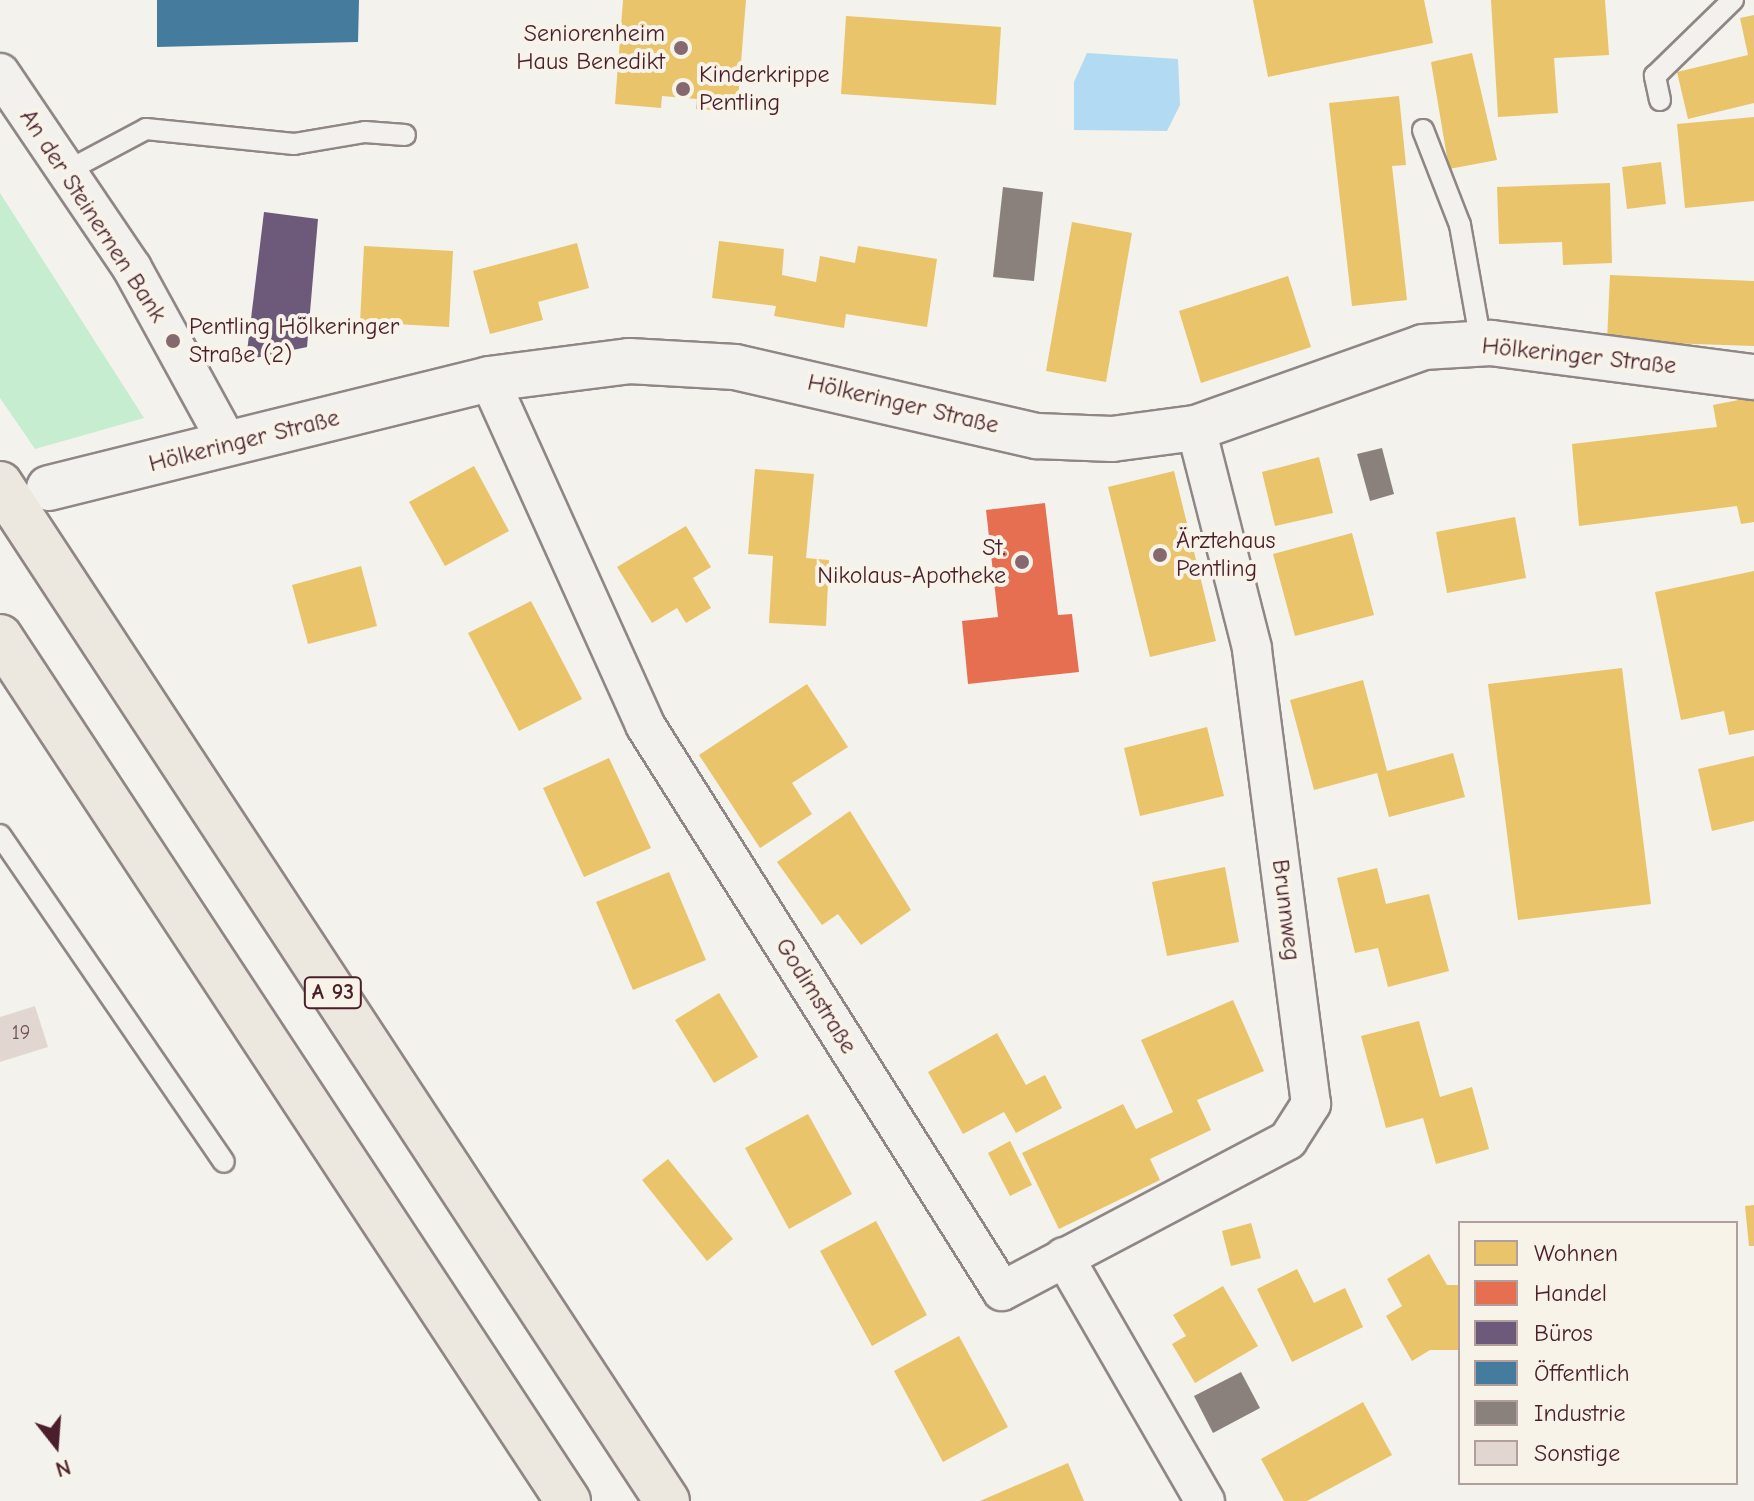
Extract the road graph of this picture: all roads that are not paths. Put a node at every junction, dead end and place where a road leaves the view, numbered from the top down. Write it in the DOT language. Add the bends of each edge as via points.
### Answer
graph roads {
  1 [pos="1733,0"];
  2 [pos="0,73"];
  3 [pos="1660,100"];
  4 [pos="1423,130"];
  5 [pos="405,135"];
  6 [pos="67,171"];
  7 [pos="1481,343"];
  8 [pos="1754,377"];
  9 [pos="489,379"];
  10 [pos="1196,428"];
  11 [pos="229,445"];
  12 [pos="0,484"];
  13 [pos="49,488"];
  14 [pos="0,637"];
  15 [pos="0,835"];
  16 [pos="224,1162"];
  17 [pos="1064,1257"];
  18 [pos="568,1501"];
  19 [pos="667,1501"];
  20 [pos="1205,1501"];
  1 -- 3 [label="lane" via="1655,76"];
  2 -- 6 [label="street, An der Steinernen Bank"];
  4 -- 7 [label="lane" via="1460,225"];
  5 -- 6 [label="lane" via="365,132 294,144 146,129"];
  6 -- 11 [label="street, An der Steinernen Bank" via="132,268"];
  7 -- 8 [label="street, Hölkeringer Straße"];
  7 -- 10 [label="street, Hölkeringer Straße" via="1423,347 1366,363"];
  9 -- 10 [label="street, Hölkeringer Straße" via="629,361 735,367 1037,436 1112,439"];
  9 -- 11 [label="street, Hölkeringer Straße"];
  9 -- 17 [label="street, Godimstraße" via="645,725 1002,1291"];
  10 -- 17 [label="street, Brunnweg" via="1252,648 1311,1104 1288,1140"];
  11 -- 13 [label="street, Hölkeringer Straße"];
  12 -- 19 [label="highway, A 93"];
  14 -- 18 [label="highway"];
  15 -- 16 [label="lane"];
  17 -- 20 [label="street"];
}
